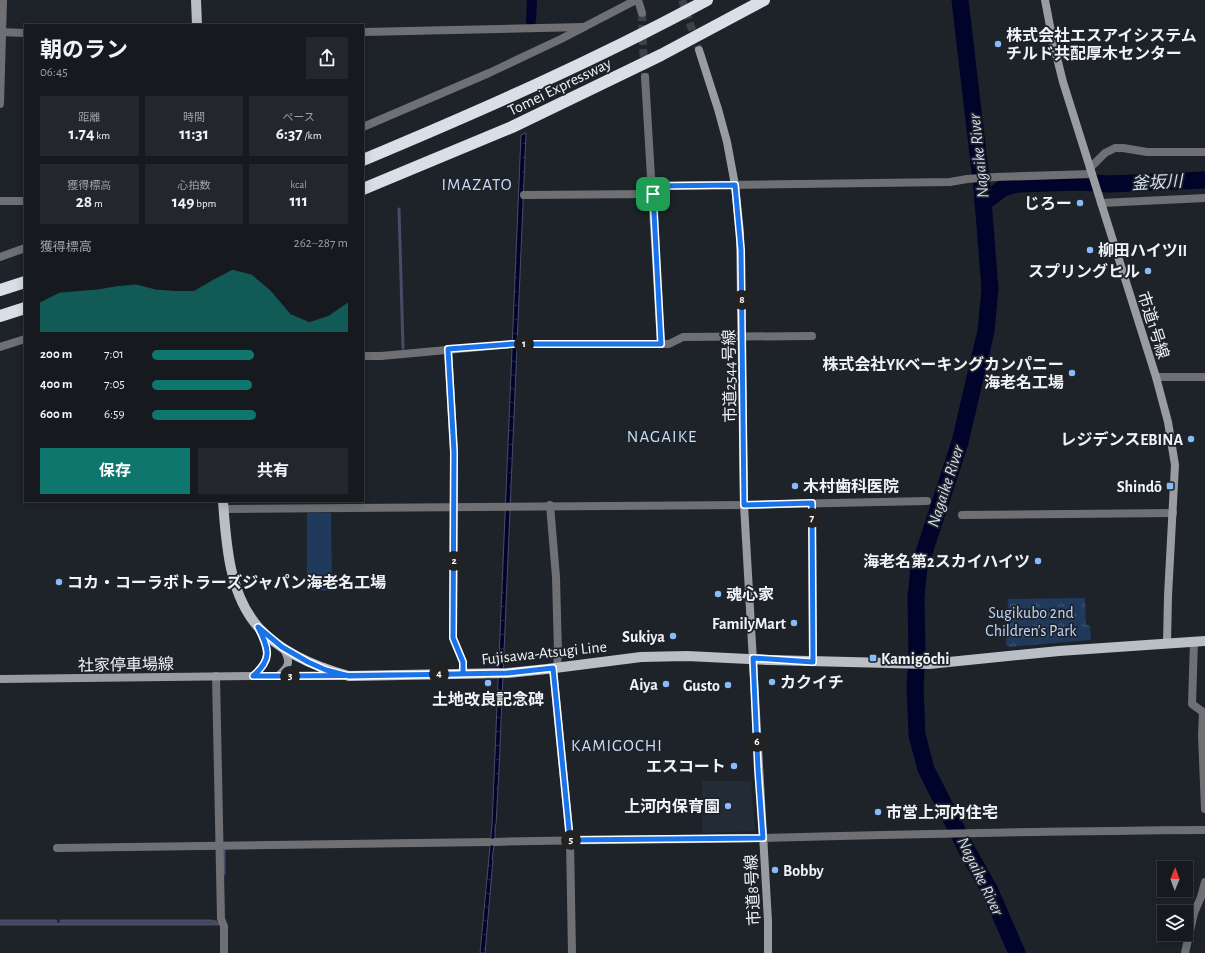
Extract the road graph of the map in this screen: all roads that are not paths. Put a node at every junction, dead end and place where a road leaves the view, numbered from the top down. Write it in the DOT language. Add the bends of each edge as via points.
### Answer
graph roads {
  1 [pos="2,0"];
  2 [pos="196,0"];
  3 [pos="637,0"];
  4 [pos="707,0"];
  5 [pos="764,0"];
  6 [pos="1045,0"];
  7 [pos="642,13"];
  8 [pos="197,24"];
  9 [pos="586,27"];
  10 [pos="1,32"];
  11 [pos="364,32"];
  12 [pos="24,33"];
  13 [pos="699,50"];
  14 [pos="645,77"];
  15 [pos="0,104"];
  16 [pos="364,127"];
  17 [pos="1205,152"];
  18 [pos="364,160"];
  19 [pos="1092,174"];
  20 [pos="735,185"];
  21 [pos="364,189"];
  22 [pos="652,190"];
  23 [pos="524,195"];
  24 [pos="1205,198"];
  25 [pos="0,201"];
  26 [pos="24,202"];
  27 [pos="1101,203"];
  28 [pos="24,248"];
  29 [pos="0,257"];
  30 [pos="24,282"];
  31 [pos="0,290"];
  32 [pos="24,308"];
  33 [pos="0,316"];
  34 [pos="812,336"];
  35 [pos="742,337"];
  36 [pos="24,339"];
  37 [pos="661,344"];
  38 [pos="0,347"];
  39 [pos="448,349"];
  40 [pos="364,356"];
  41 [pos="1156,377"];
  42 [pos="1205,377"];
  43 [pos="927,501"];
  44 [pos="812,503"];
  45 [pos="223,505"];
  46 [pos="744,505"];
  47 [pos="454,506"];
  48 [pos="550,506"];
  49 [pos="1173,513"];
  50 [pos="962,515"];
  51 [pos="258,627"];
  52 [pos="1194,641"];
  53 [pos="1205,641"];
  54 [pos="1167,643"];
  55 [pos="282,647"];
  56 [pos="753,658"];
  57 [pos="813,662"];
  58 [pos="555,667"];
  59 [pos="463,674"];
  60 [pos="216,676"];
  61 [pos="253,676"];
  62 [pos="278,676"];
  63 [pos="349,676"];
  64 [pos="0,680"];
  65 [pos="1205,809"];
  66 [pos="1205,830"];
  67 [pos="763,838"];
  68 [pos="570,840"];
  69 [pos="220,845"];
  70 [pos="57,848"];
  71 [pos="1205,882"];
  72 [pos="224,953"];
  73 [pos="572,953"];
  74 [pos="768,953"];
  75 [pos="1185,953"];
  1 -- 10 [label="street"];
  2 -- 8 [label="main road"];
  3 -- 7 [label="street"];
  3 -- 9 [label="street"];
  4 -- 18 [label="highway, Tomei Expressway" via="652,30 444,126"];
  5 -- 21 [label="highway, Tomei Expressway" via="661,55 512,127"];
  6 -- 19 [label="street, 市道1号線" via="1052,42"];
  9 -- 11 [label="street"];
  9 -- 16 [label="street" via="489,73"];
  10 -- 12 [label="street"];
  10 -- 15 [label="street"];
  13 -- 20 [label="street, 市道2544号線" via="727,142"];
  14 -- 22 [label="street"];
  17 -- 19 [label="street" via="1147,152 1115,148 1106,153"];
  19 -- 20 [label="street" via="970,178 950,182"];
  19 -- 27 [label="street, 市道1号線"];
  20 -- 22 [label="street"];
  20 -- 35 [label="street, 市道2544号線" via="740,238"];
  22 -- 23 [label="street"];
  22 -- 37 [label="street"];
  24 -- 27 [label="street"];
  25 -- 26 [label="street"];
  27 -- 41 [label="street, 市道1号線"];
  28 -- 29 [label="street"];
  30 -- 31 [label="highway"];
  32 -- 33 [label="highway"];
  34 -- 35 [label="street"];
  35 -- 37 [label="street" via="683,337 669,344"];
  35 -- 46 [label="street, 市道2544号線"];
  36 -- 38 [label="street"];
  37 -- 39 [label="street" via="515,344"];
  39 -- 40 [label="street"];
  39 -- 47 [label="street"];
  41 -- 42 [label="street"];
  41 -- 49 [label="street, 市道1号線" via="1168,422 1175,465"];
  43 -- 44 [label="street"];
  44 -- 46 [label="street"];
  44 -- 57 [label="street"];
  45 -- 47 [label="street"];
  45 -- 51 [label="main road, Fujisawa-Atsugi Line" via="234,578 243,602"];
  46 -- 48 [label="street"];
  46 -- 56 [label="street, 市道2544号線"];
  47 -- 48 [label="street"];
  47 -- 59 [label="street" via="453,638 463,662"];
  48 -- 58 [label="street" via="556,577 558,646"];
  49 -- 50 [label="street"];
  49 -- 54 [label="street, 市道1号線"];
  51 -- 55 [label="main road, Fujisawa-Atsugi Line"];
  51 -- 61 [label="street" via="267,654 264,665"];
  52 -- 53 [label="main road"];
  52 -- 54 [label="main road"];
  52 -- 65 [label="street" via="1192,704 1203,712"];
  54 -- 57 [label="main road, Fujisawa-Atsugi Line" via="929,664"];
  55 -- 62 [label="street" via="288,664"];
  55 -- 63 [label="main road, Fujisawa-Atsugi Line" via="326,670"];
  56 -- 57 [label="main road, Fujisawa-Atsugi Line"];
  56 -- 58 [label="main road, Fujisawa-Atsugi Line" via="641,657"];
  56 -- 67 [label="street, 市道8号線"];
  58 -- 59 [label="main road, Fujisawa-Atsugi Line"];
  58 -- 68 [label="street"];
  59 -- 63 [label="main road, Fujisawa-Atsugi Line"];
  60 -- 61 [label="street, 社家停車場線"];
  60 -- 64 [label="street, 社家停車場線"];
  60 -- 69 [label="street"];
  61 -- 62 [label="street, 社家停車場線"];
  62 -- 63 [label="street, 社家停車場線"];
  66 -- 67 [label="street"];
  67 -- 68 [label="street"];
  67 -- 74 [label="street, 市道8号線"];
  68 -- 69 [label="street"];
  68 -- 73 [label="street"];
  69 -- 70 [label="street"];
  69 -- 72 [label="street"];
  71 -- 75 [label="street" via="1194,913"];
}
